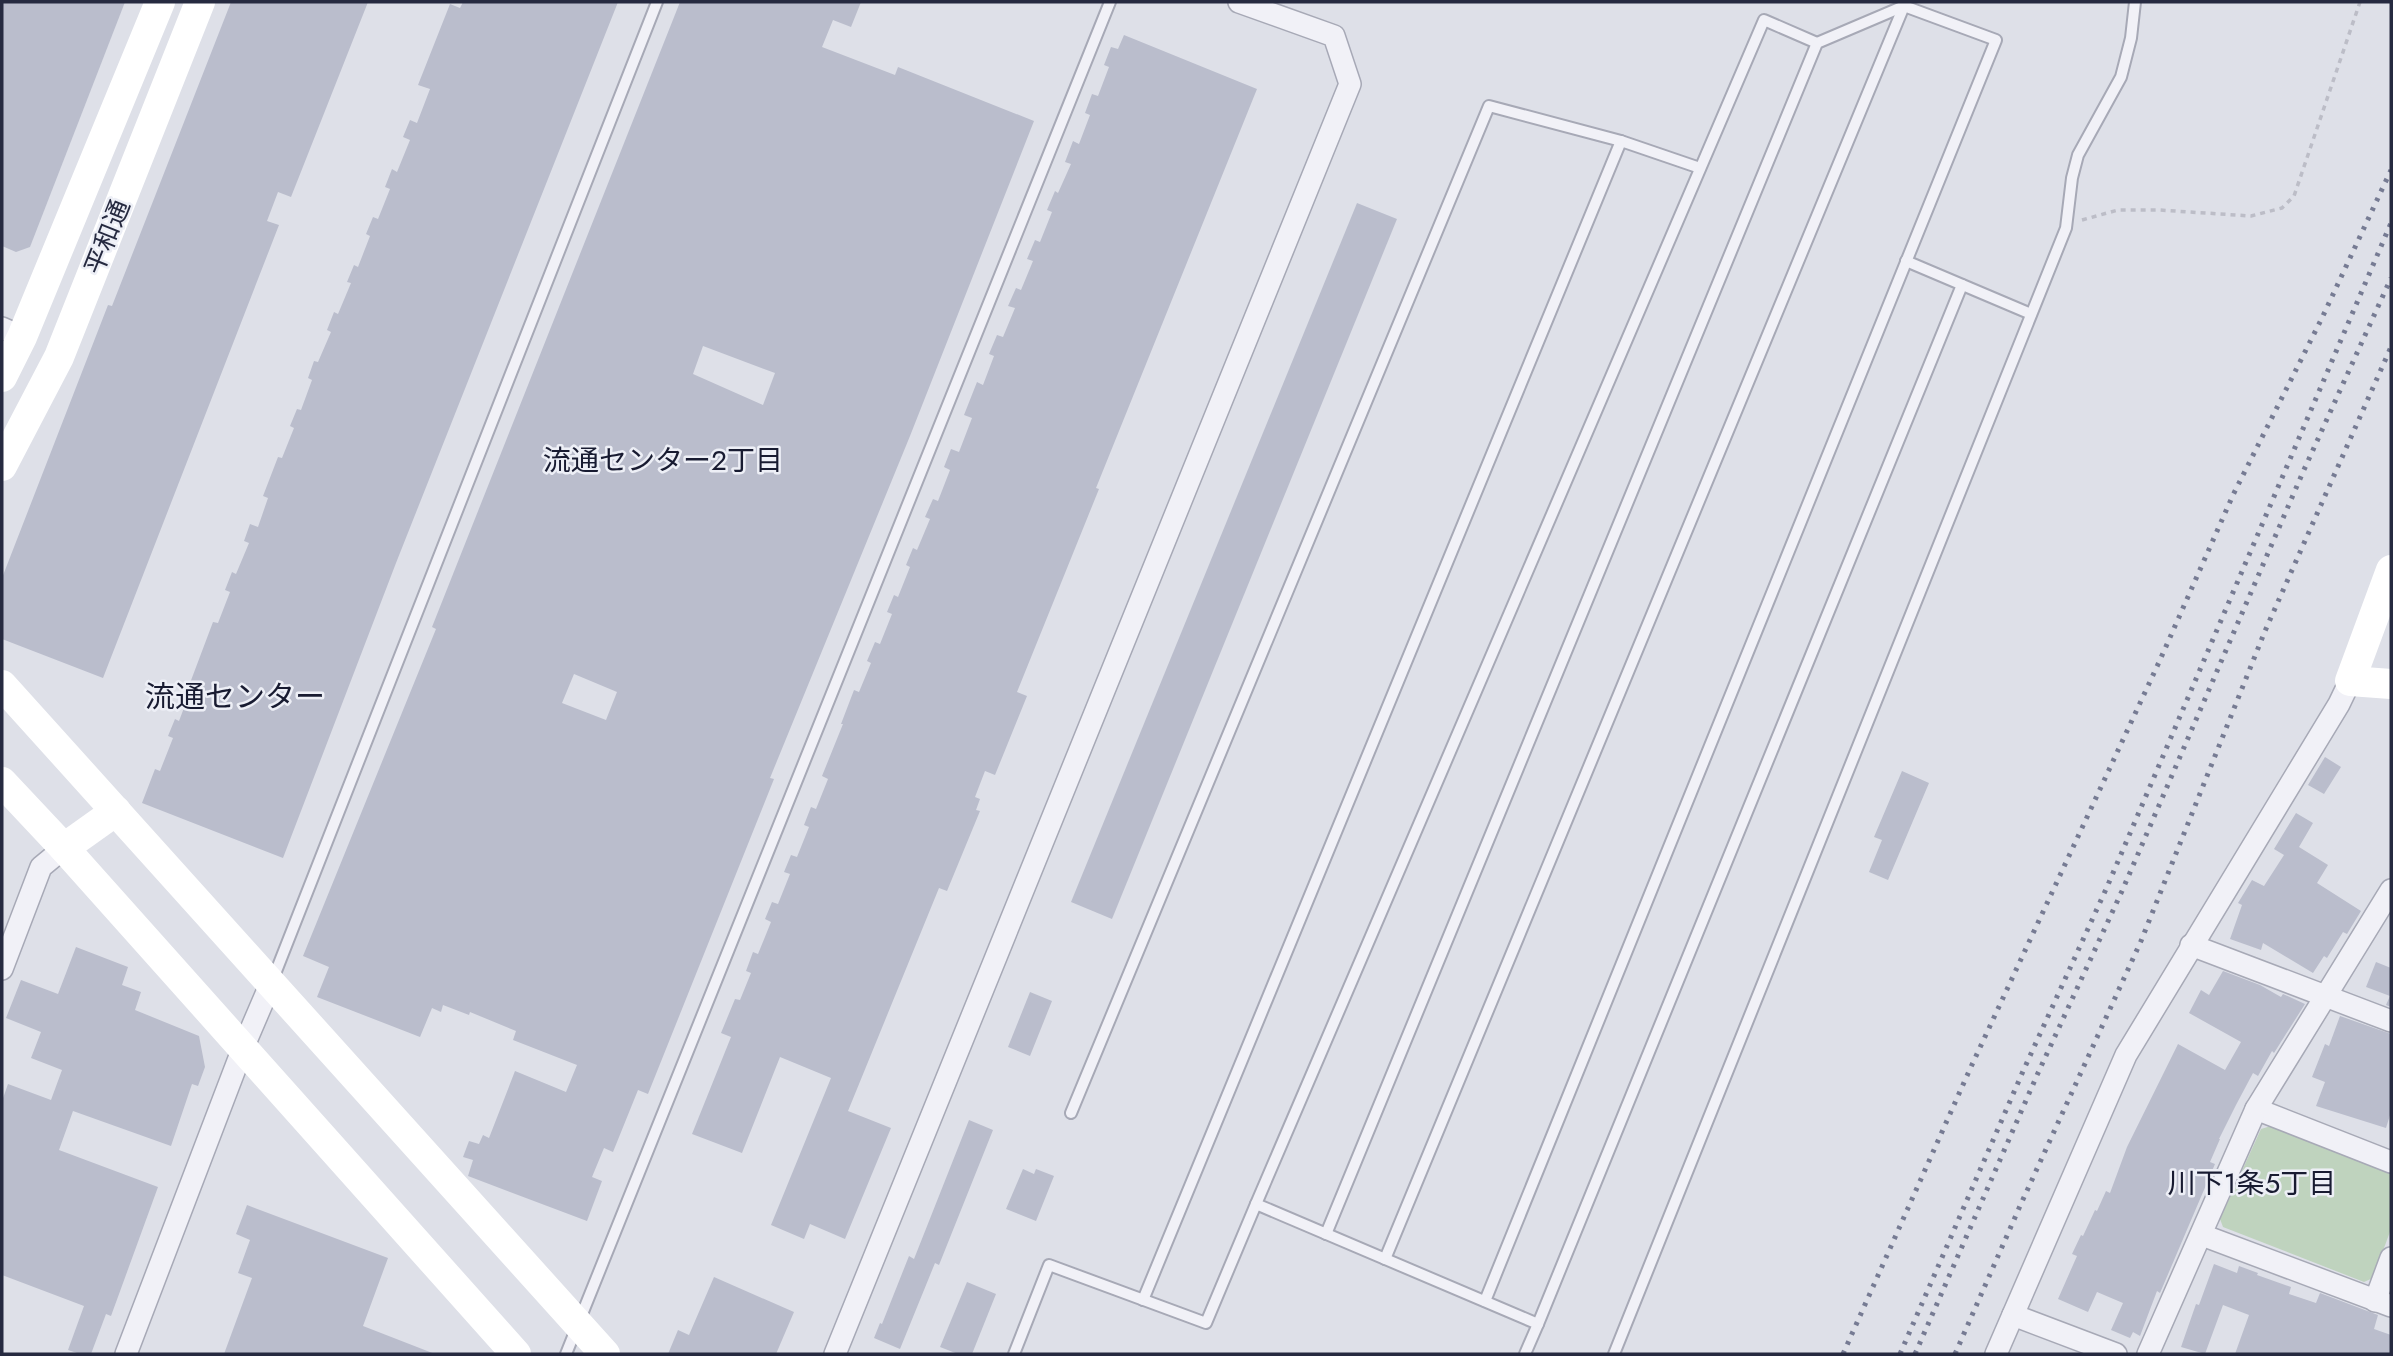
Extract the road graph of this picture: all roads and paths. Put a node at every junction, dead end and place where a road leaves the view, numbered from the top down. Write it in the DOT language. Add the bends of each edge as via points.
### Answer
graph roads {
  1 [pos="160,2"];
  2 [pos="200,2"];
  3 [pos="657,2"];
  4 [pos="1110,2"];
  5 [pos="1239,2"];
  6 [pos="2135,2"];
  7 [pos="2360,2"];
  8 [pos="1904,6"];
  9 [pos="1817,43"];
  10 [pos="1622,141"];
  11 [pos="1700,168"];
  12 [pos="2066,224"];
  13 [pos="1906,261"];
  14 [pos="1962,285"];
  15 [pos="2031,314"];
  16 [pos="12,333"];
  17 [pos="2,377"];
  18 [pos="2,466"];
  19 [pos="2391,570"];
  20 [pos="2350,681"];
  21 [pos="2391,684"];
  22 [pos="2,685"];
  23 [pos="2,782"];
  24 [pos="116,811"];
  25 [pos="64,848"];
  26 [pos="2391,890"];
  27 [pos="2191,945"];
  28 [pos="2,969"];
  29 [pos="270,985"];
  30 [pos="2325,996"];
  31 [pos="2391,1021"];
  32 [pos="243,1048"];
  33 [pos="2256,1109"];
  34 [pos="1071,1113"];
  35 [pos="2391,1162"];
  36 [pos="1256,1204"];
  37 [pos="1326,1234"];
  38 [pos="2202,1235"];
  39 [pos="2391,1258"];
  40 [pos="1385,1259"];
  41 [pos="1143,1300"];
  42 [pos="1485,1301"];
  43 [pos="2383,1303"];
  44 [pos="2013,1315"];
  45 [pos="578,1322"];
  46 [pos="1538,1324"];
  47 [pos="126,1354"];
  48 [pos="516,1354"];
  49 [pos="566,1354"];
  50 [pos="605,1354"];
  51 [pos="835,1354"];
  52 [pos="1014,1354"];
  53 [pos="1525,1354"];
  54 [pos="1614,1354"];
  55 [pos="1996,1354"];
  56 [pos="2116,1354"];
  57 [pos="2148,1354"];
  1 -- 16 [label="street, 平和通"];
  2 -- 18 [label="street, 平和通" via="60,357"];
  3 -- 29 [label="lane"];
  4 -- 45 [label="lane"];
  5 -- 51 [label="street" via="1334,36 1350,84"];
  6 -- 12 [label="lane" via="2121,77 2078,155"];
  7 -- 12 [label="path" via="2294,196 2282,208 2251,216 2118,210"];
  8 -- 9 [label="lane"];
  8 -- 13 [label="lane" via="1996,40"];
  8 -- 40 [label="lane"];
  9 -- 11 [label="lane" via="1764,20"];
  9 -- 37 [label="lane"];
  10 -- 11 [label="lane"];
  10 -- 34 [label="lane" via="1489,106"];
  10 -- 41 [label="lane"];
  11 -- 36 [label="lane"];
  12 -- 15 [label="lane"];
  13 -- 14 [label="lane"];
  13 -- 42 [label="lane"];
  14 -- 15 [label="lane"];
  14 -- 46 [label="lane"];
  15 -- 54 [label="lane"];
  16 -- 17 [label="street, 平和通"];
  19 -- 20 [label="street"];
  20 -- 21 [label="street"];
  20 -- 27 [label="street"];
  22 -- 24 [label="street"];
  23 -- 25 [label="street"];
  24 -- 25 [label="street"];
  24 -- 29 [label="street"];
  25 -- 28 [label="street" via="41,867"];
  25 -- 32 [label="street"];
  26 -- 30 [label="street"];
  27 -- 30 [label="street"];
  27 -- 44 [label="street" via="2126,1055"];
  29 -- 32 [label="street"];
  29 -- 45 [label="street"];
  30 -- 31 [label="street"];
  30 -- 33 [label="street"];
  32 -- 47 [label="street"];
  32 -- 48 [label="street"];
  33 -- 35 [label="street"];
  33 -- 38 [label="street"];
  36 -- 37 [label="lane"];
  36 -- 41 [label="lane" via="1206,1323"];
  37 -- 40 [label="lane"];
  38 -- 43 [label="street"];
  38 -- 57 [label="street"];
  39 -- 43 [label="street"];
  40 -- 42 [label="lane"];
  41 -- 52 [label="lane" via="1049,1265"];
  42 -- 46 [label="lane"];
  44 -- 55 [label="street"];
  44 -- 56 [label="street"];
  45 -- 49 [label="lane"];
  45 -- 50 [label="street"];
  46 -- 53 [label="lane"];
}
